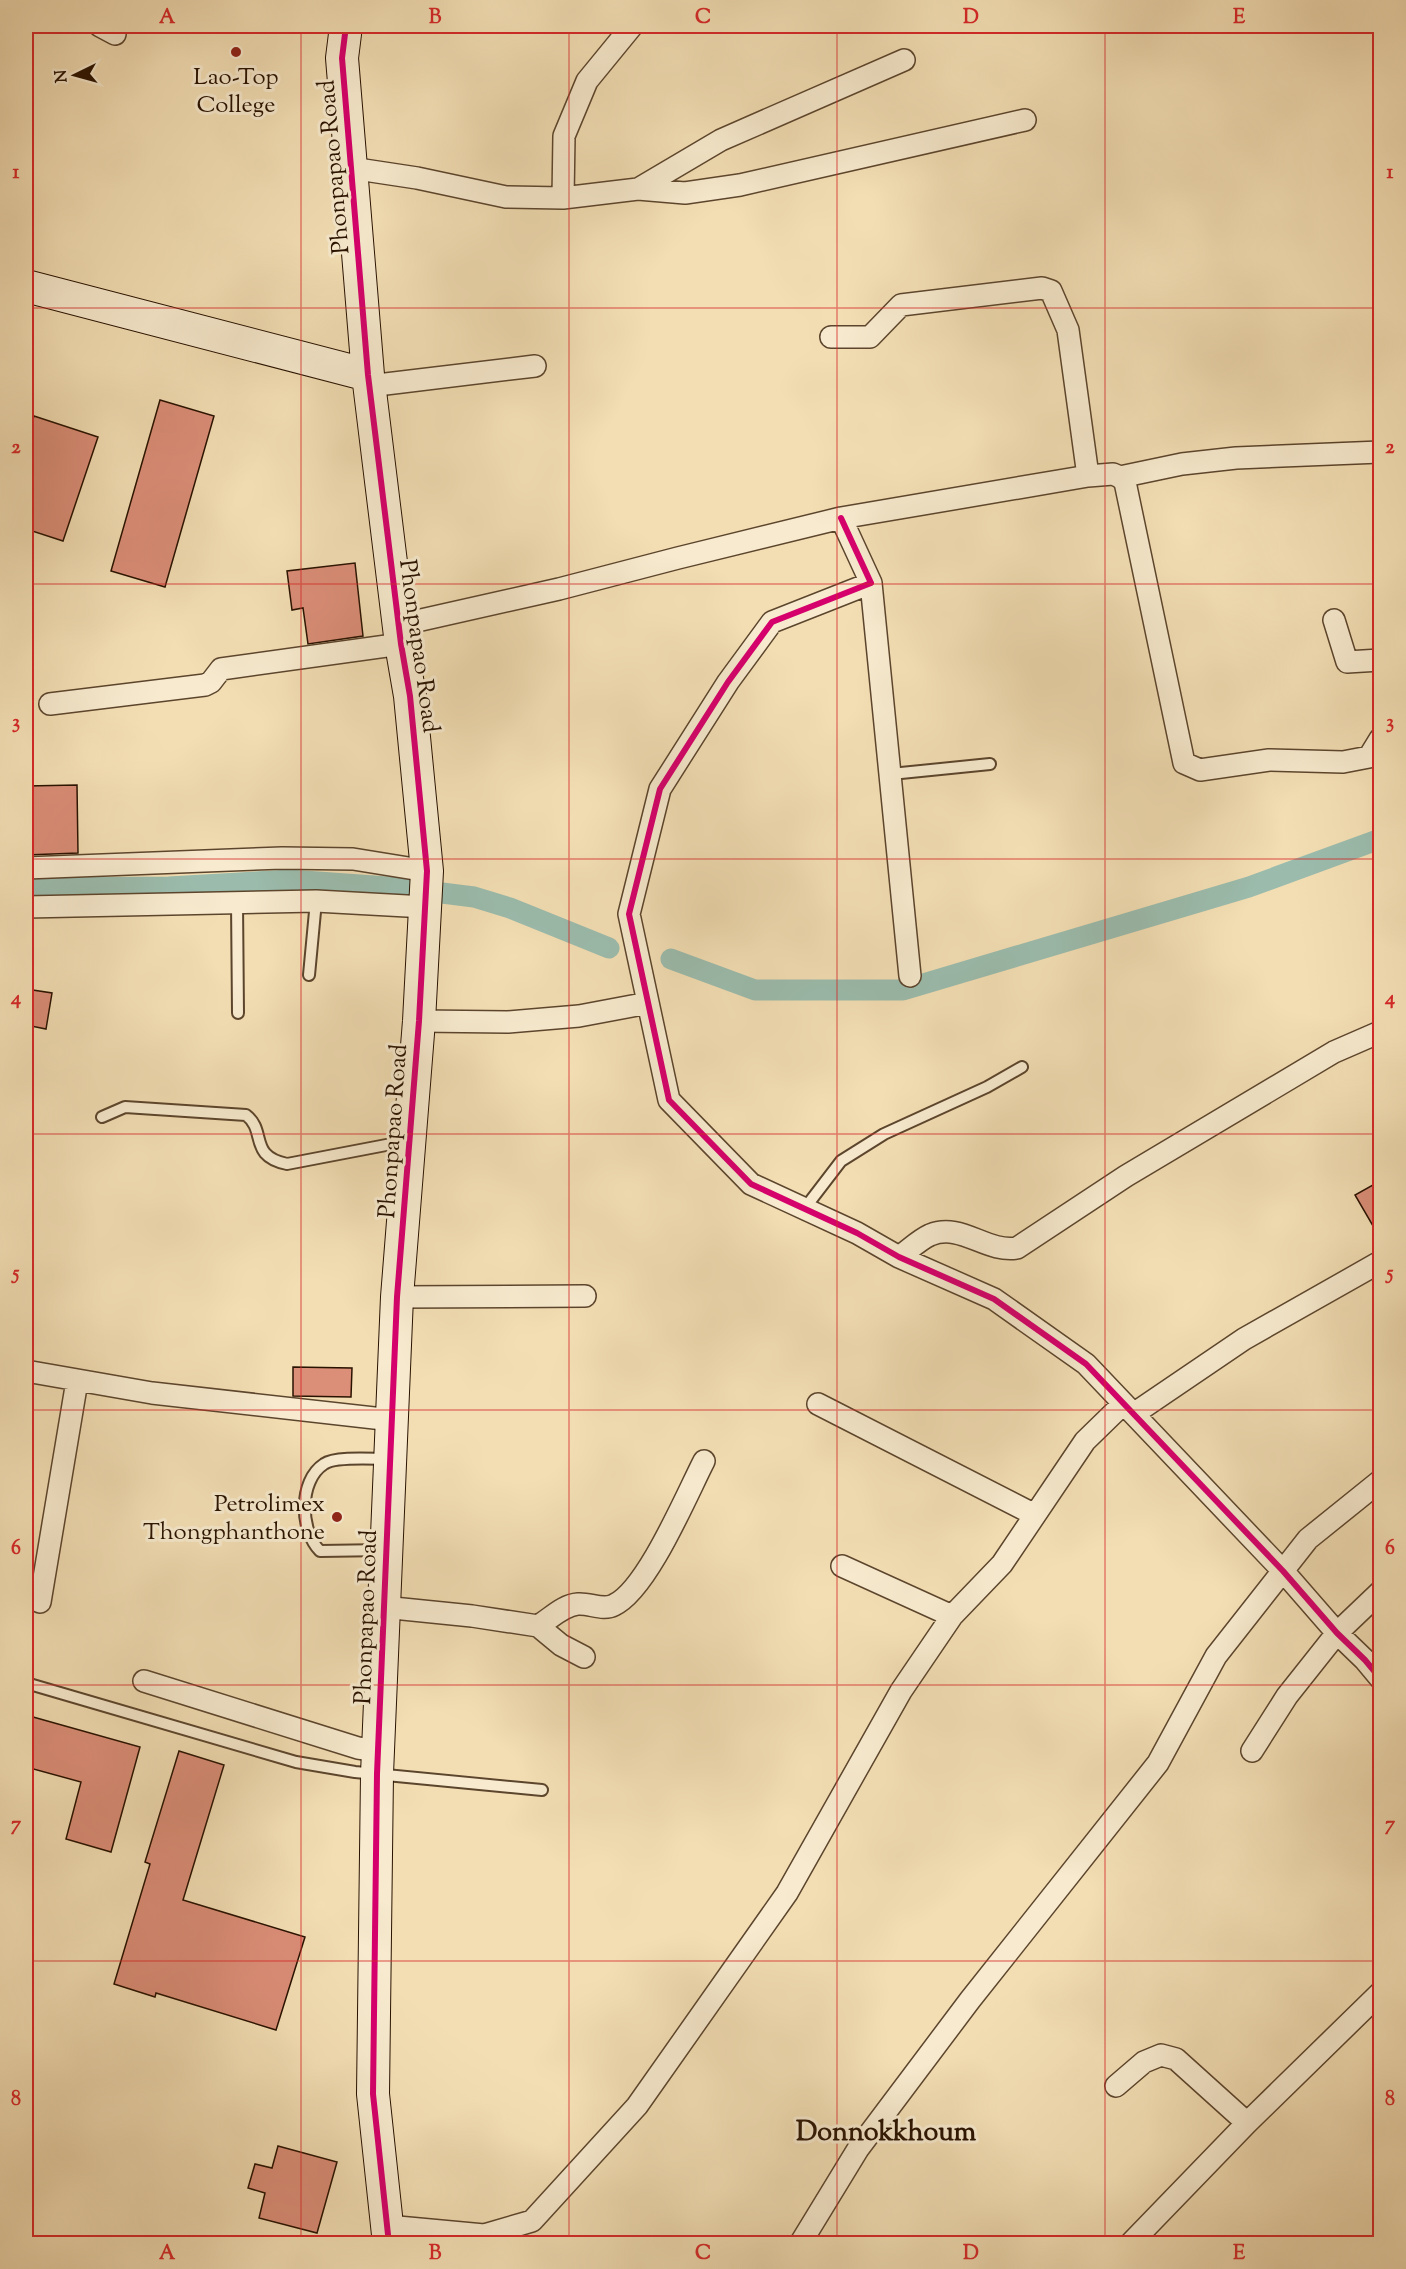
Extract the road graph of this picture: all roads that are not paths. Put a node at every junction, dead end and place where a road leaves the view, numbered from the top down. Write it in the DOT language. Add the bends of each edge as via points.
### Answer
graph roads {
  1 [pos="346,26"];
  2 [pos="632,26"];
  3 [pos="904,60"];
  4 [pos="1025,120"];
  5 [pos="351,168"];
  6 [pos="638,189"];
  7 [pos="563,198"];
  8 [pos="26,286"];
  9 [pos="831,337"];
  10 [pos="535,366"];
  11 [pos="369,381"];
  12 [pos="1380,453"];
  13 [pos="1088,476"];
  14 [pos="1120,477"];
  15 [pos="841,518"];
  16 [pos="871,583"];
  17 [pos="1334,620"];
  18 [pos="400,634"];
  19 [pos="1380,660"];
  20 [pos="50,704"];
  21 [pos="1380,739"];
  22 [pos="990,764"];
  23 [pos="891,774"];
  24 [pos="26,868"];
  25 [pos="426,893"];
  26 [pos="316,901"];
  27 [pos="237,902"];
  28 [pos="26,907"];
  29 [pos="309,975"];
  30 [pos="910,976"];
  31 [pos="648,1003"];
  32 [pos="238,1013"];
  33 [pos="418,1022"];
  34 [pos="1380,1032"];
  35 [pos="1022,1067"];
  36 [pos="102,1117"];
  37 [pos="410,1140"];
  38 [pos="805,1208"];
  39 [pos="899,1257"];
  40 [pos="1380,1262"];
  41 [pos="585,1296"];
  42 [pos="397,1297"];
  43 [pos="26,1371"];
  44 [pos="77,1381"];
  45 [pos="818,1404"];
  46 [pos="1129,1409"];
  47 [pos="392,1420"];
  48 [pos="390,1459"];
  49 [pos="704,1461"];
  50 [pos="1380,1481"];
  51 [pos="1035,1515"];
  52 [pos="386,1550"];
  53 [pos="842,1566"];
  54 [pos="1283,1571"];
  55 [pos="1380,1592"];
  56 [pos="40,1602"];
  57 [pos="383,1607"];
  58 [pos="952,1616"];
  59 [pos="538,1626"];
  60 [pos="1337,1633"];
  61 [pos="585,1657"];
  62 [pos="1380,1678"];
  63 [pos="144,1681"];
  64 [pos="26,1683"];
  65 [pos="1252,1751"];
  66 [pos="378,1763"];
  67 [pos="542,1790"];
  68 [pos="1380,1993"];
  69 [pos="1116,2086"];
  70 [pos="1247,2123"];
  71 [pos="388,2235"];
  72 [pos="800,2244"];
  73 [pos="1130,2244"];
  1 -- 5 [label="street, Phonpapao Road" via="342,58"];
  2 -- 7 [label="street" via="587,81 564,136"];
  3 -- 6 [label="street" via="721,140"];
  4 -- 6 [label="street" via="740,185 685,193"];
  5 -- 7 [label="street" via="506,197"];
  5 -- 11 [label="street, Phonpapao Road"];
  6 -- 7 [label="street"];
  8 -- 11 [label="street"];
  9 -- 13 [label="street" via="870,337 901,305 1042,288 1051,291 1068,330"];
  10 -- 11 [label="street"];
  11 -- 18 [label="street, Phonpapao Road"];
  12 -- 14 [label="street" via="1236,458"];
  13 -- 14 [label="street"];
  13 -- 15 [label="street"];
  14 -- 21 [label="street" via="1125,482 1184,763 1200,770 1269,760 1343,762 1369,757"];
  15 -- 16 [label="street"];
  15 -- 18 [label="street"];
  16 -- 23 [label="street"];
  16 -- 31 [label="street" via="772,622 728,682 660,789 629,914"];
  17 -- 19 [label="street" via="1347,662"];
  18 -- 20 [label="street" via="221,669 205,686"];
  18 -- 25 [label="street, Phonpapao Road" via="410,696"];
  22 -- 23 [label="lane"];
  23 -- 30 [label="street"];
  24 -- 25 [label="street" via="353,859"];
  25 -- 26 [label="street"];
  25 -- 33 [label="street, Phonpapao Road"];
  26 -- 27 [label="street"];
  26 -- 29 [label="lane"];
  27 -- 28 [label="street"];
  27 -- 32 [label="lane"];
  31 -- 33 [label="street" via="579,1016 508,1022"];
  31 -- 38 [label="street" via="669,1100 751,1184"];
  33 -- 37 [label="street, Phonpapao Road"];
  34 -- 39 [label="street" via="1334,1052 1126,1176 1017,1248 995,1248 944,1231 929,1235"];
  35 -- 38 [label="lane" via="884,1134 841,1161"];
  36 -- 37 [label="lane" via="125,1107 246,1115 253,1120 259,1145 266,1154 286,1164"];
  37 -- 42 [label="street, Phonpapao Road"];
  38 -- 39 [label="street"];
  39 -- 46 [label="street" via="994,1299 1086,1364"];
  40 -- 46 [label="street"];
  41 -- 42 [label="street"];
  42 -- 47 [label="street, Phonpapao Road"];
  43 -- 44 [label="street"];
  44 -- 47 [label="street"];
  44 -- 56 [label="street"];
  45 -- 51 [label="street"];
  46 -- 51 [label="street" via="1085,1441"];
  46 -- 54 [label="street"];
  47 -- 48 [label="street, Phonpapao Road"];
  48 -- 52 [label="street, Phonpapao Road"];
  48 -- 52 [label="lane" via="324,1463 312,1476 305,1497 307,1528 312,1543 320,1551"];
  49 -- 59 [label="street" via="640,1581 625,1597 605,1608 589,1604 569,1606"];
  50 -- 54 [label="street" via="1308,1539"];
  51 -- 58 [label="street" via="1002,1564"];
  52 -- 57 [label="street, Phonpapao Road"];
  53 -- 58 [label="street"];
  54 -- 60 [label="street"];
  54 -- 72 [label="street" via="1216,1656 1158,1763 865,2139"];
  55 -- 60 [label="street"];
  57 -- 59 [label="street"];
  57 -- 66 [label="street, Phonpapao Road"];
  58 -- 71 [label="street" via="901,1691 787,1893 637,2106 532,2221 484,2235"];
  59 -- 61 [label="street" via="561,1645"];
  60 -- 62 [label="street"];
  60 -- 65 [label="street" via="1287,1696"];
  63 -- 66 [label="street" via="358,1748"];
  64 -- 66 [label="lane" via="296,1762"];
  66 -- 67 [label="lane"];
  66 -- 71 [label="street, Phonpapao Road" via="373,2094"];
  68 -- 70 [label="street"];
  69 -- 70 [label="street" via="1144,2062 1161,2055 1176,2059"];
  70 -- 73 [label="street"];
}
